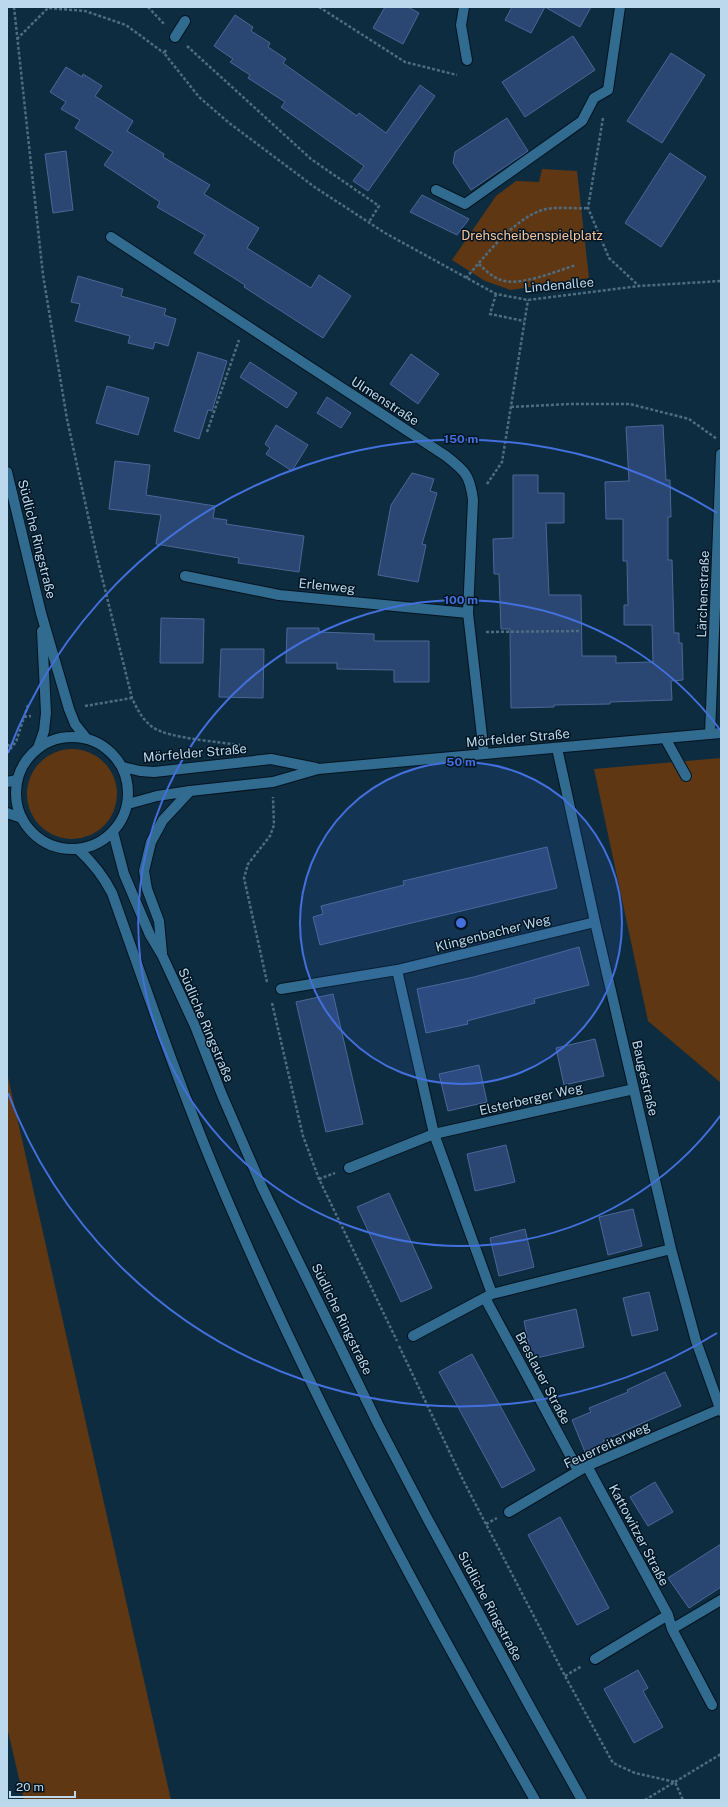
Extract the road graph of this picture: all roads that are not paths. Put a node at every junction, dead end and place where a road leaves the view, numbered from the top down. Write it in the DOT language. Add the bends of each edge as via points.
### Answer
graph roads {
  1 [pos="464,7"];
  2 [pos="620,7"];
  3 [pos="185,21"];
  4 [pos="176,36"];
  5 [pos="467,60"];
  6 [pos="436,190"];
  7 [pos="111,237"];
  8 [pos="721,454"];
  9 [pos="7,472"];
  10 [pos="185,576"];
  11 [pos="41,613"];
  12 [pos="468,613"];
  13 [pos="721,733"];
  14 [pos="710,734"];
  15 [pos="86,738"];
  16 [pos="665,738"];
  17 [pos="38,748"];
  18 [pos="557,748"];
  19 [pos="484,754"];
  20 [pos="123,767"];
  21 [pos="318,769"];
  22 [pos="686,776"];
  23 [pos="12,781"];
  24 [pos="190,790"];
  25 [pos="128,804"];
  26 [pos="7,812"];
  27 [pos="22,818"];
  28 [pos="113,832"];
  29 [pos="78,849"];
  30 [pos="595,922"];
  31 [pos="162,955"];
  32 [pos="397,970"];
  33 [pos="281,989"];
  34 [pos="634,1089"];
  35 [pos="434,1134"];
  36 [pos="348,1168"];
  37 [pos="671,1249"];
  38 [pos="489,1296"];
  39 [pos="413,1336"];
  40 [pos="720,1410"];
  41 [pos="582,1468"];
  42 [pos="509,1512"];
  43 [pos="721,1600"];
  44 [pos="668,1615"];
  45 [pos="672,1629"];
  46 [pos="595,1658"];
  47 [pos="712,1705"];
  48 [pos="535,1800"];
  49 [pos="582,1800"];
  1 -- 5 [label="street" via="461,26"];
  2 -- 6 [label="street" via="608,90 594,98 582,121 465,204"];
  3 -- 4 [label="street"];
  7 -- 12 [label="street, Ulmenstraße" via="463,469 471,483 473,500"];
  8 -- 14 [label="street, Lärchenstraße"];
  9 -- 11 [label="street, Südliche Ringstraße"];
  10 -- 12 [label="street, Erlenweg" via="279,595"];
  11 -- 15 [label="street, Südliche Ringstraße" via="69,709 75,724"];
  11 -- 17 [label="street, Südliche Ringstraße" via="46,713 44,731"];
  12 -- 19 [label="street, Ulmenstraße"];
  13 -- 14 [label="street, Mörfelder Straße"];
  14 -- 16 [label="street, Mörfelder Straße"];
  15 -- 17 [label="street, Südliche Ringstraße" via="63,737"];
  15 -- 20 [label="street, Südliche Ringstraße" via="114,754"];
  16 -- 18 [label="street, Mörfelder Straße"];
  16 -- 22 [label="street"];
  17 -- 23 [label="street, Südliche Ringstraße"];
  18 -- 19 [label="street, Mörfelder Straße"];
  18 -- 30 [label="street, Baugéstraße"];
  19 -- 21 [label="street, Mörfelder Straße"];
  20 -- 21 [label="street, Mörfelder Straße" via="154,772 271,759"];
  20 -- 25 [label="street, Südliche Ringstraße" via="129,785"];
  21 -- 24 [label="street, Mörfelder Straße" via="273,782"];
  23 -- 27 [label="street, Südliche Ringstraße"];
  24 -- 25 [label="street, Mörfelder Straße"];
  24 -- 31 [label="street" via="163,820 151,842 144,871 158,921"];
  25 -- 28 [label="street, Südliche Ringstraße"];
  26 -- 27 [label="street"];
  27 -- 29 [label="street, Südliche Ringstraße" via="32,832 45,843 61,848"];
  28 -- 29 [label="street, Südliche Ringstraße" via="97,844"];
  28 -- 31 [label="street, Südliche Ringstraße" via="124,874 150,935"];
  29 -- 48 [label="street" via="104,876 112,893 195,1121 267,1290 344,1448 412,1578"];
  30 -- 32 [label="street, Klingenbacher Weg"];
  30 -- 34 [label="street, Baugéstraße"];
  31 -- 49 [label="street, Südliche Ringstraße" via="195,1026 262,1187 378,1424"];
  32 -- 33 [label="street, Klingenbacher Weg"];
  32 -- 35 [label="street"];
  34 -- 35 [label="street, Elsterberger Weg"];
  34 -- 37 [label="street, Baugéstraße"];
  35 -- 36 [label="street, Elsterberger Weg"];
  35 -- 38 [label="street"];
  37 -- 38 [label="street"];
  37 -- 40 [label="street, Baugéstraße" via="696,1341"];
  38 -- 39 [label="street"];
  38 -- 41 [label="street, Breslauer Straße"];
  40 -- 41 [label="street, Feuerreiterweg"];
  41 -- 42 [label="street, Feuerreiterweg"];
  41 -- 44 [label="street, Kattowitzer Straße"];
  43 -- 45 [label="street"];
  44 -- 45 [label="street, Kattowitzer Straße"];
  44 -- 46 [label="street"];
  45 -- 47 [label="street, Kattowitzer Straße"];
}
